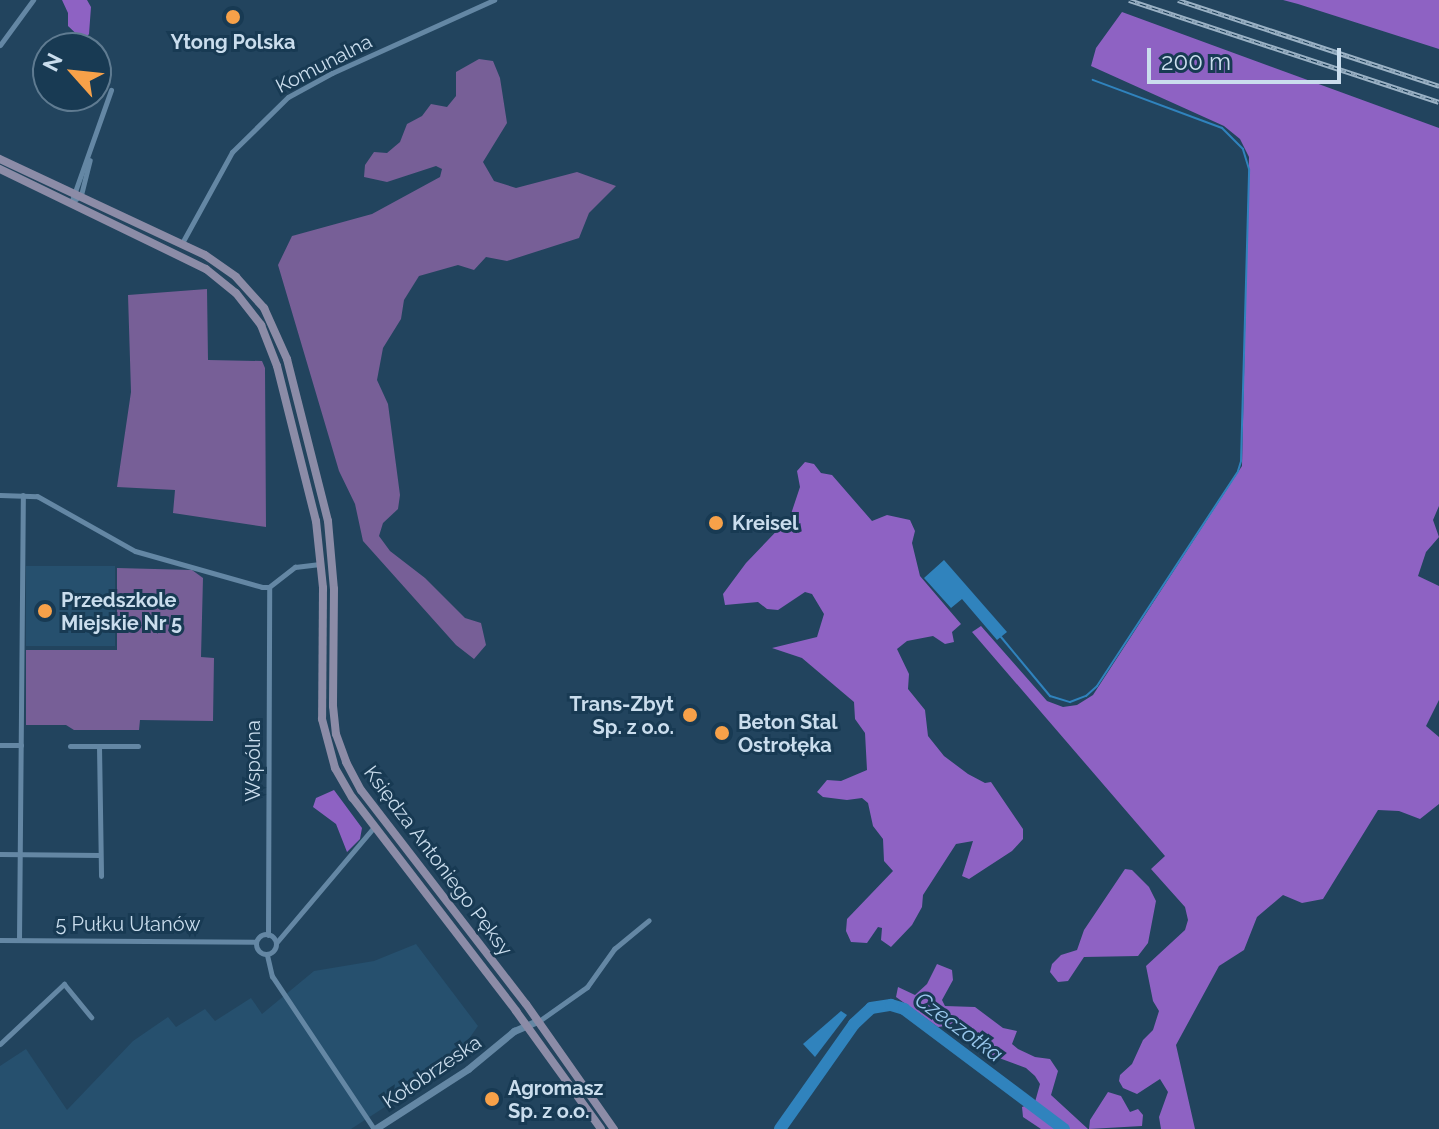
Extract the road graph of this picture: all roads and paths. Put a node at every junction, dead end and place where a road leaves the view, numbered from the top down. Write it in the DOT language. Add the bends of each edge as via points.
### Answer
graph roads {
  1 [pos="33,0"];
  2 [pos="494,0"];
  3 [pos="0,45"];
  4 [pos="104,112"];
  5 [pos="0,159"];
  6 [pos="0,169"];
  7 [pos="77,193"];
  8 [pos="71,203"];
  9 [pos="182,243"];
  10 [pos="0,495"];
  11 [pos="23,495"];
  12 [pos="321,564"];
  13 [pos="269,587"];
  14 [pos="0,745"];
  15 [pos="21,745"];
  16 [pos="70,746"];
  17 [pos="99,746"];
  18 [pos="138,746"];
  19 [pos="374,827"];
  20 [pos="0,854"];
  21 [pos="20,854"];
  22 [pos="100,855"];
  23 [pos="101,876"];
  24 [pos="649,920"];
  25 [pos="268,935"];
  26 [pos="0,940"];
  27 [pos="19,940"];
  28 [pos="256,942"];
  29 [pos="276,943"];
  30 [pos="267,955"];
  31 [pos="91,1017"];
  32 [pos="538,1021"];
  33 [pos="528,1026"];
  34 [pos="0,1044"];
  35 [pos="375,1129"];
  36 [pos="601,1129"];
  37 [pos="614,1129"];
  1 -- 3 [label="street"];
  2 -- 9 [label="street, Komunalna" via="288,97 232,152"];
  4 -- 7 [label="street"];
  5 -- 7 [label="main road, Księdza Antoniego Pęksy"];
  6 -- 8 [label="main road, Księdza Antoniego Pęksy"];
  7 -- 8 [label="street"];
  7 -- 9 [label="main road, Księdza Antoniego Pęksy"];
  8 -- 12 [label="main road, Księdza Antoniego Pęksy" via="206,269 254,314 277,366 313,508"];
  9 -- 32 [label="main road, Księdza Antoniego Pęksy" via="218,263 249,290 275,327 287,359 329,532 333,706 346,762 368,800"];
  10 -- 11 [label="street"];
  11 -- 13 [label="street" via="37,496 135,551"];
  11 -- 15 [label="street"];
  12 -- 13 [label="street" via="295,567"];
  12 -- 19 [label="main road, Księdza Antoniego Pęksy" via="323,728 339,776"];
  13 -- 25 [label="street, Wspólna"];
  14 -- 15 [label="street"];
  15 -- 21 [label="street"];
  16 -- 17 [label="street"];
  17 -- 18 [label="street"];
  17 -- 22 [label="street"];
  19 -- 29 [label="street"];
  19 -- 33 [label="main road, Księdza Antoniego Pęksy"];
  20 -- 21 [label="street"];
  21 -- 22 [label="street"];
  21 -- 27 [label="street"];
  22 -- 23 [label="street"];
  24 -- 32 [label="street" via="614,949 587,987"];
  25 -- 28 [label="street"];
  25 -- 29 [label="street"];
  26 -- 27 [label="street, 5 Pułku Ułanów"];
  27 -- 28 [label="street, 5 Pułku Ułanów"];
  28 -- 30 [label="street" via="258,952"];
  29 -- 30 [label="street"];
  30 -- 35 [label="street" via="270,973"];
  31 -- 34 [label="street" via="64,984"];
  32 -- 33 [label="street, Kołobrzeska"];
  32 -- 37 [label="main road, Księdza Antoniego Pęksy"];
  33 -- 35 [label="street, Kołobrzeska"];
  33 -- 36 [label="main road, Księdza Antoniego Pęksy"];
}
